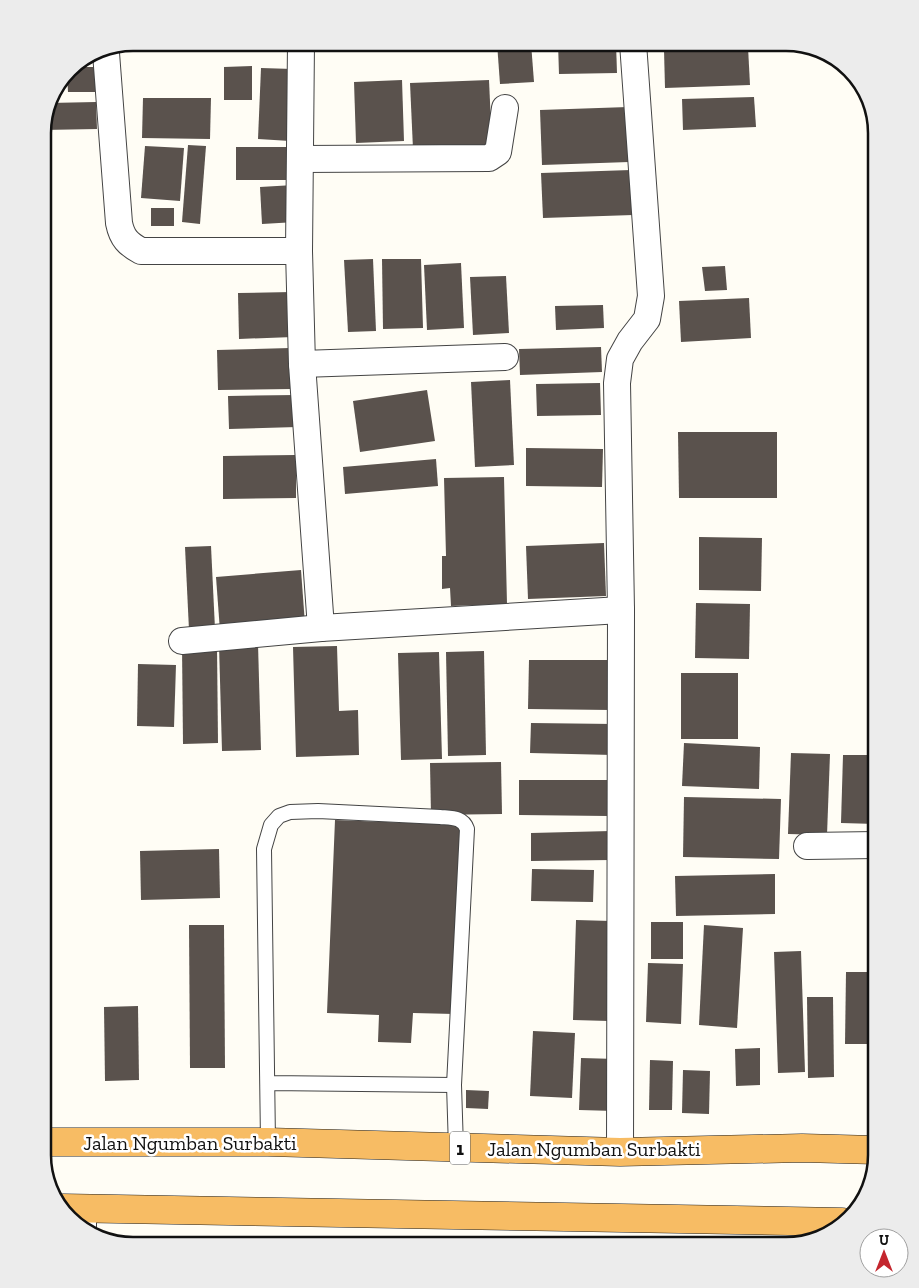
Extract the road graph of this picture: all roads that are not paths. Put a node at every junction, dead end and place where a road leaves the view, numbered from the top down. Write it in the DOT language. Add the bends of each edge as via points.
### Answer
graph roads {
  1 [pos="301,51"];
  2 [pos="634,51"];
  3 [pos="106,56"];
  4 [pos="505,108"];
  5 [pos="300,159"];
  6 [pos="299,252"];
  7 [pos="505,357"];
  8 [pos="302,364"];
  9 [pos="621,610"];
  10 [pos="321,628"];
  11 [pos="182,641"];
  12 [pos="868,845"];
  13 [pos="807,846"];
  14 [pos="268,1083"];
  15 [pos="454,1085"];
  16 [pos="51,1142"];
  17 [pos="268,1142"];
  18 [pos="456,1148"];
  19 [pos="868,1150"];
  20 [pos="620,1152"];
  21 [pos="78,1215"];
  22 [pos="833,1222"];
  1 -- 5 [label="street"];
  2 -- 9 [label="street" via="651,296 647,319 620,359 617,383"];
  3 -- 6 [label="street" via="119,223 124,240 141,251"];
  4 -- 5 [label="street" via="498,152 490,158"];
  5 -- 6 [label="street"];
  6 -- 8 [label="street"];
  7 -- 8 [label="street"];
  8 -- 10 [label="street"];
  9 -- 10 [label="street"];
  9 -- 20 [label="street"];
  10 -- 11 [label="street"];
  12 -- 13 [label="street"];
  14 -- 15 [label="lane"];
  14 -- 15 [label="lane" via="264,849 271,825 279,816 290,812 318,811 449,818 465,824"];
  14 -- 17 [label="lane"];
  15 -- 18 [label="lane"];
  16 -- 17 [label="highway, Jalan Ngumban Surbakti / 1"];
  17 -- 18 [label="highway, Jalan Ngumban Surbakti / 1"];
  18 -- 20 [label="highway, Jalan Ngumban Surbakti / 1"];
  19 -- 20 [label="highway, Jalan Ngumban Surbakti / 1"];
  21 -- 22 [label="highway"];
}
